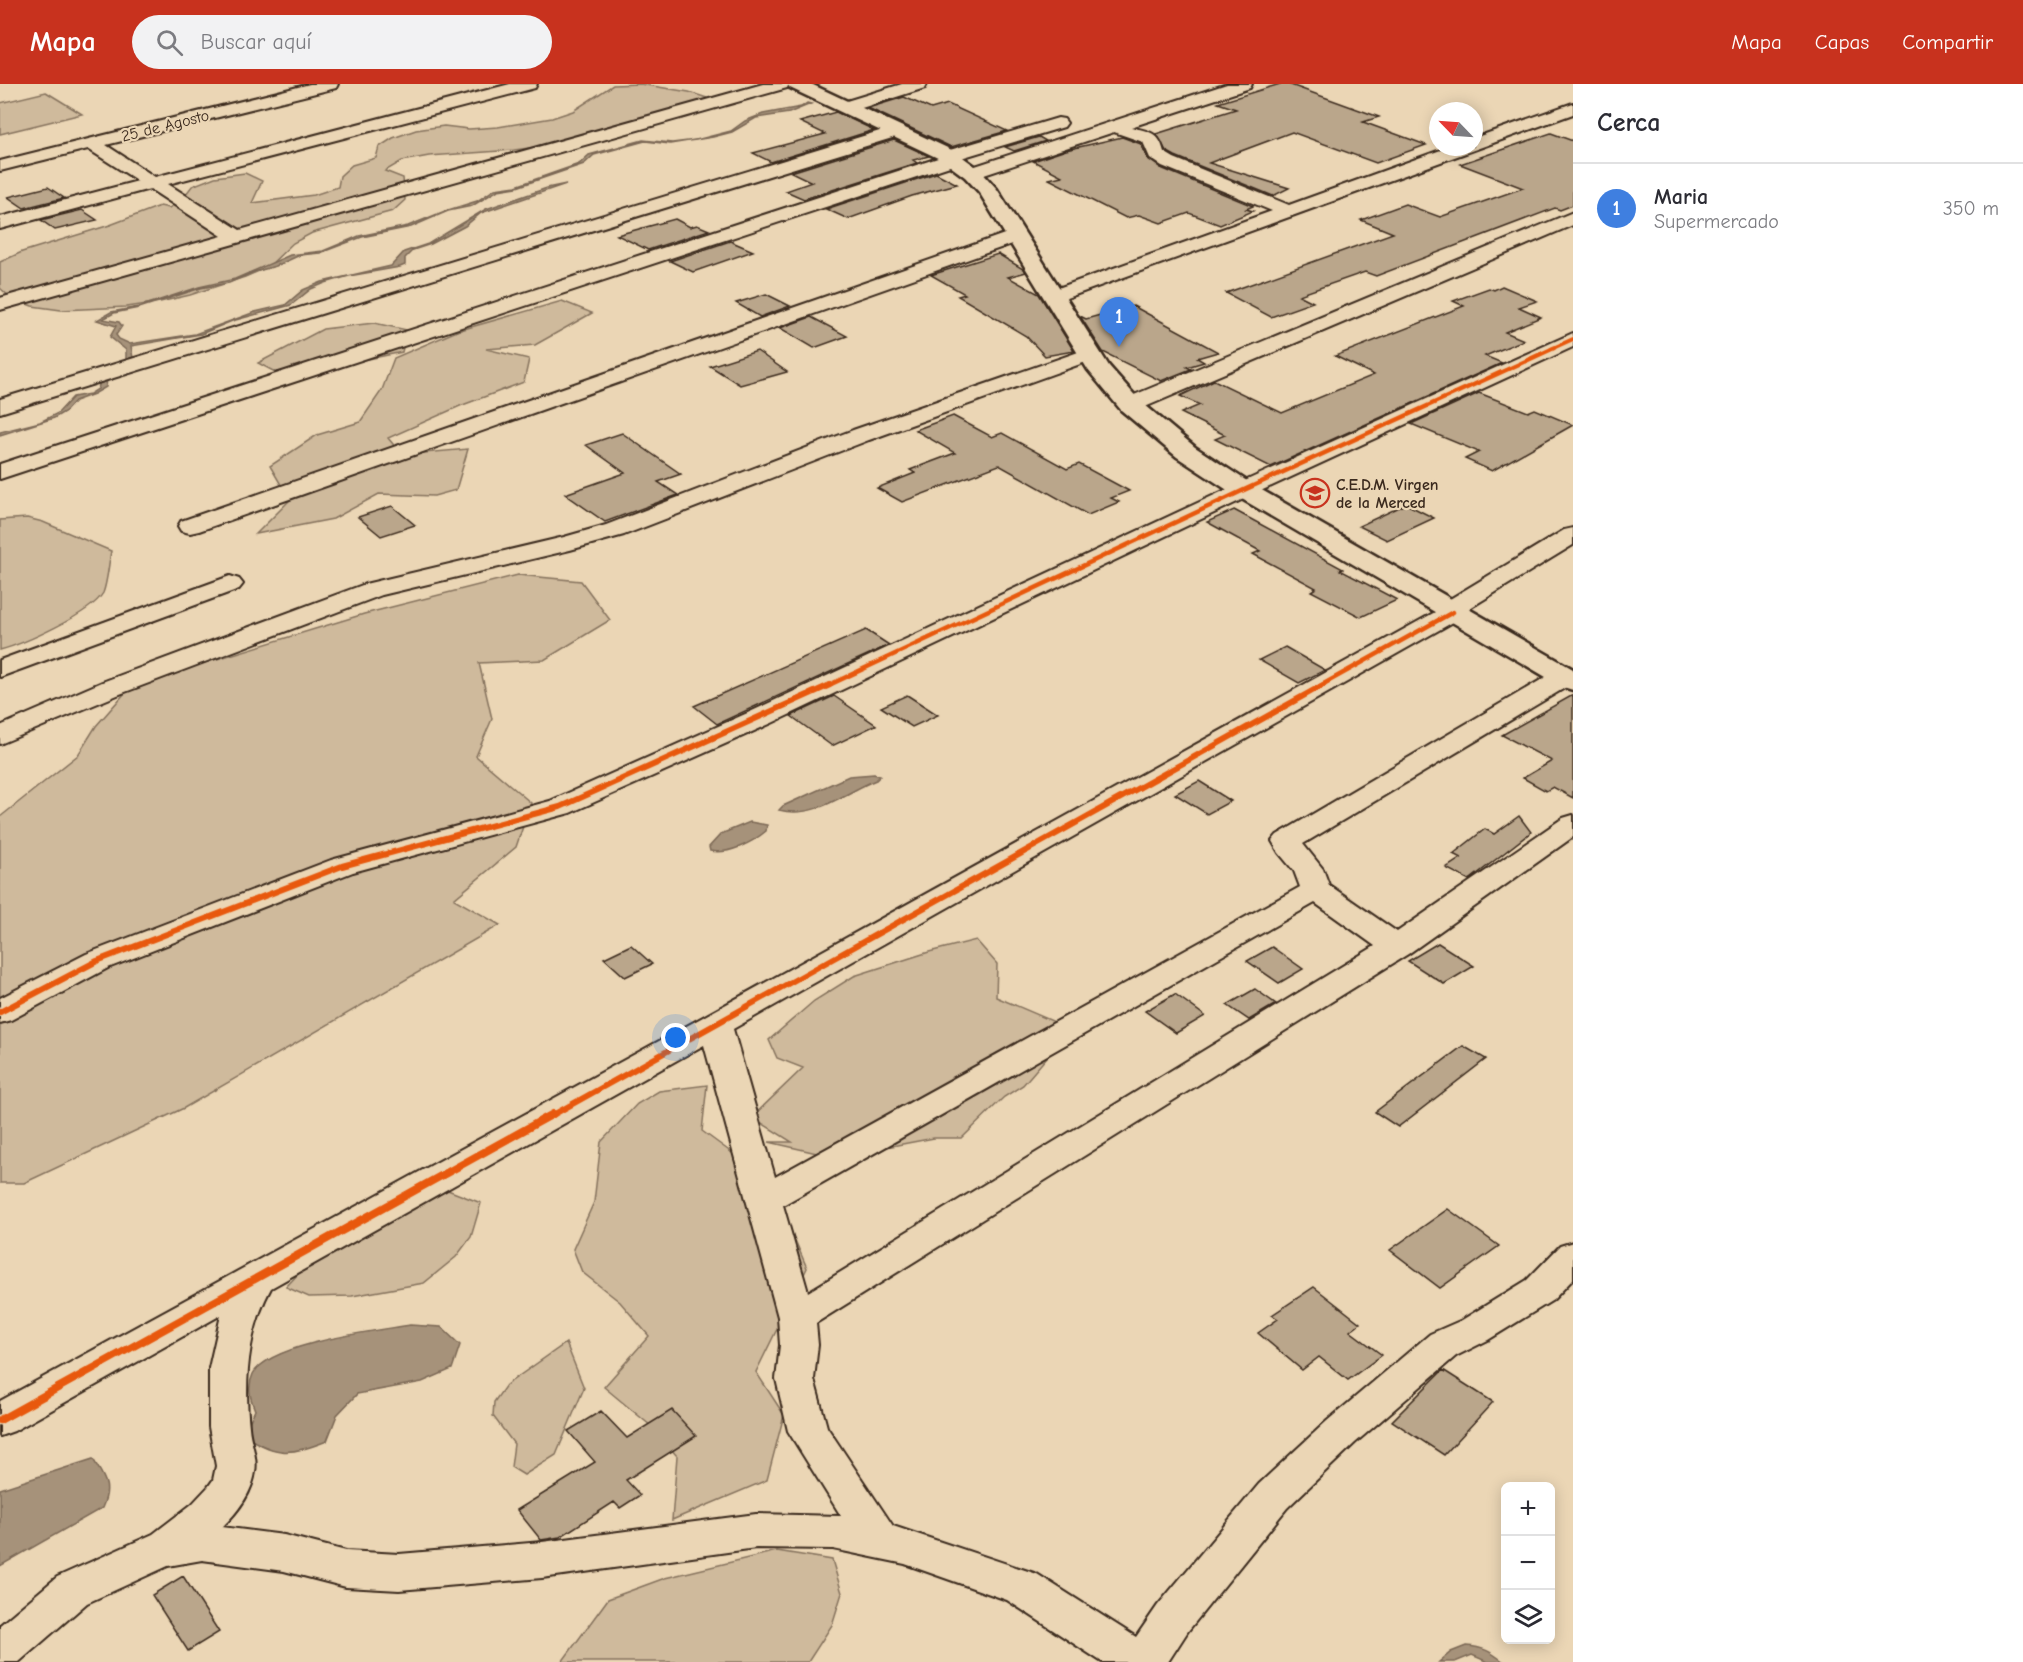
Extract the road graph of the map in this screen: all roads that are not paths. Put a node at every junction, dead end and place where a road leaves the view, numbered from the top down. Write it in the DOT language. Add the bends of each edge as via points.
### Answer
graph roads {
  1 [pos="330,84"];
  2 [pos="529,84"];
  3 [pos="781,84"];
  4 [pos="796,84"];
  5 [pos="919,84"];
  6 [pos="1244,84"];
  7 [pos="846,107"];
  8 [pos="1573,108"];
  9 [pos="1072,118"];
  10 [pos="1112,126"];
  11 [pos="896,130"];
  12 [pos="1483,141"];
  13 [pos="92,144"];
  14 [pos="1441,156"];
  15 [pos="958,163"];
  16 [pos="0,166"];
  17 [pos="153,183"];
  18 [pos="1289,211"];
  19 [pos="1573,218"];
  20 [pos="0,223"];
  21 [pos="1017,236"];
  22 [pos="237,237"];
  23 [pos="1054,296"];
  24 [pos="0,304"];
  25 [pos="1573,339"];
  26 [pos="1090,354"];
  27 [pos="1130,405"];
  28 [pos="0,406"];
  29 [pos="0,472"];
  30 [pos="1244,490"];
  31 [pos="190,526"];
  32 [pos="1573,535"];
  33 [pos="231,584"];
  34 [pos="1451,611"];
  35 [pos="0,669"];
  36 [pos="1569,679"];
  37 [pos="0,736"];
  38 [pos="1573,824"];
  39 [pos="1316,890"];
  40 [pos="1397,947"];
  41 [pos="0,1012"];
  42 [pos="715,1025"];
  43 [pos="764,1200"];
  44 [pos="1573,1256"];
  45 [pos="258,1277"];
  46 [pos="797,1317"];
  47 [pos="0,1420"];
  48 [pos="880,1541"];
  49 [pos="162,1549"];
  50 [pos="0,1652"];
  51 [pos="1141,1662"];
  1 -- 13 [label="street, 25 de Agosto"];
  2 -- 17 [label="street"];
  3 -- 22 [label="street"];
  4 -- 7 [label="main road"];
  5 -- 7 [label="street"];
  6 -- 10 [label="street"];
  7 -- 11 [label="main road"];
  8 -- 12 [label="street"];
  9 -- 15 [label="street"];
  10 -- 15 [label="street"];
  10 -- 18 [label="street" via="1149,138 1156,154 1168,162"];
  11 -- 15 [label="main road"];
  11 -- 28 [label="street"];
  13 -- 16 [label="street, 25 de Agosto"];
  13 -- 17 [label="street"];
  14 -- 18 [label="street"];
  15 -- 21 [label="main road" via="987,189"];
  15 -- 29 [label="street"];
  17 -- 20 [label="street"];
  17 -- 22 [label="street"];
  18 -- 23 [label="street"];
  19 -- 27 [label="street"];
  21 -- 23 [label="main road"];
  21 -- 31 [label="street"];
  22 -- 24 [label="street"];
  23 -- 26 [label="main road"];
  25 -- 30 [label="street"];
  26 -- 27 [label="main road"];
  26 -- 37 [label="street" via="861,435 615,530 374,589 111,688"];
  27 -- 30 [label="main road" via="1186,452"];
  30 -- 34 [label="main road"];
  30 -- 41 [label="street" via="762,717 560,807 342,866 98,961"];
  32 -- 34 [label="street"];
  33 -- 35 [label="street"];
  34 -- 36 [label="main road"];
  34 -- 42 [label="street"];
  36 -- 39 [label="street" via="1289,837 1288,847 1308,869"];
  38 -- 40 [label="street"];
  39 -- 40 [label="street"];
  39 -- 43 [label="street"];
  40 -- 46 [label="street"];
  42 -- 43 [label="street"];
  42 -- 45 [label="street"];
  43 -- 46 [label="street"];
  44 -- 51 [label="street" via="1540,1290 1443,1345 1341,1432 1274,1496"];
  45 -- 47 [label="street"];
  45 -- 49 [label="street" via="244,1301 230,1351 227,1403 230,1443 238,1462 233,1483 216,1507"];
  46 -- 48 [label="street" via="795,1379 808,1431"];
  48 -- 49 [label="street" via="833,1532 756,1530 530,1561 399,1572 346,1569 284,1552 202,1542"];
  48 -- 51 [label="street" via="1022,1587"];
  49 -- 50 [label="street" via="72,1590"];
}
